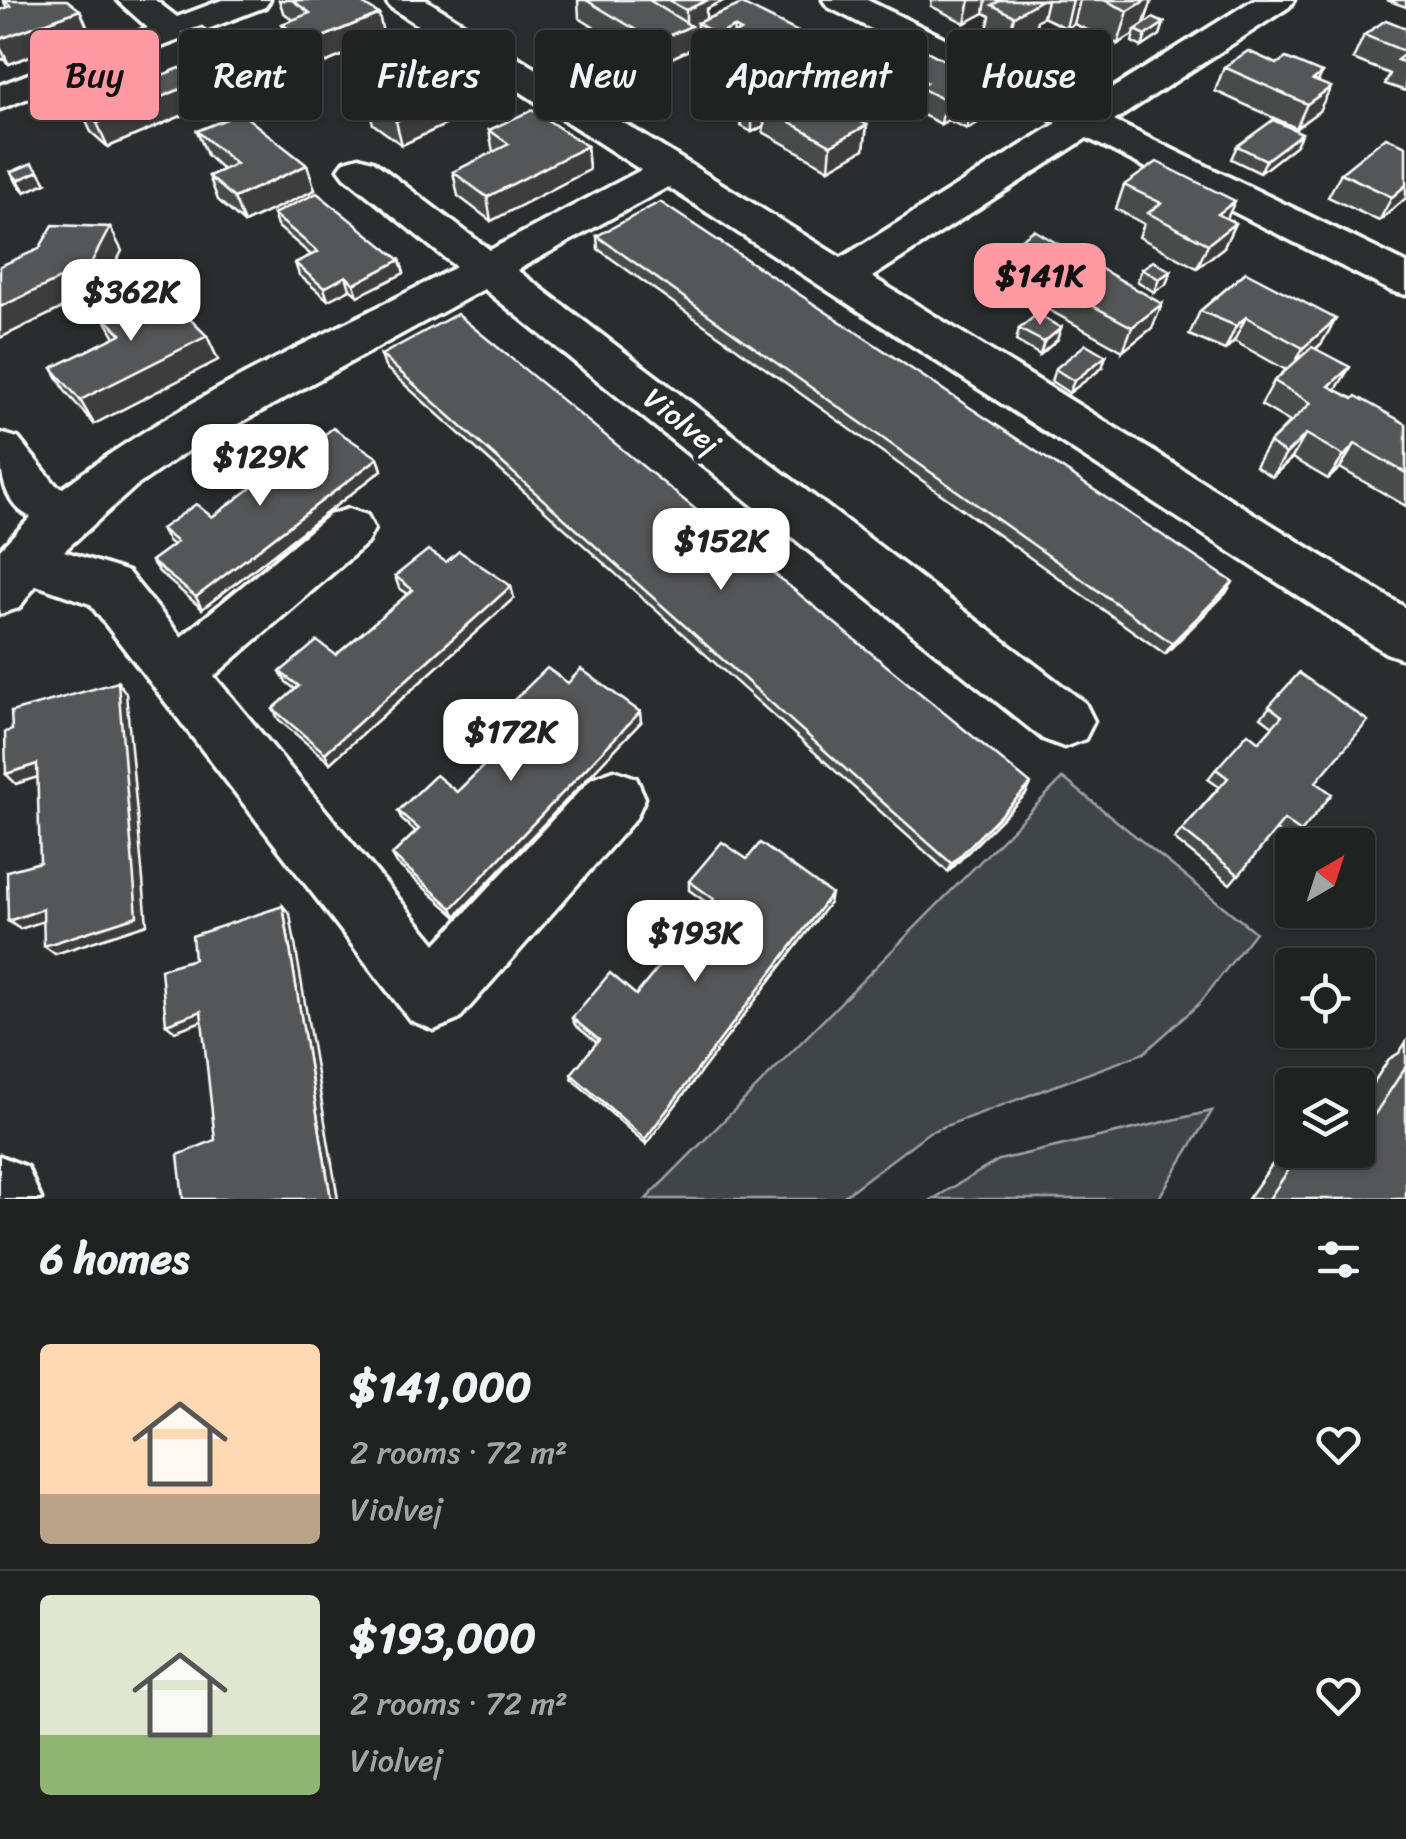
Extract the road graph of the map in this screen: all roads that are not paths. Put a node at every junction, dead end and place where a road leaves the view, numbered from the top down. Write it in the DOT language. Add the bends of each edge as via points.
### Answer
graph roads {
  1 [pos="134,0"];
  2 [pos="254,0"];
  3 [pos="402,0"];
  4 [pos="840,0"];
  5 [pos="1277,0"];
  6 [pos="174,31"];
  7 [pos="0,98"];
  8 [pos="1085,122"];
  9 [pos="359,169"];
  10 [pos="670,170"];
  11 [pos="488,269"];
  12 [pos="840,278"];
  13 [pos="1406,281"];
  14 [pos="0,451"];
  15 [pos="68,510"];
  16 [pos="348,529"];
  17 [pos="11,575"];
  18 [pos="1406,637"];
  19 [pos="177,674"];
  20 [pos="1064,721"];
  21 [pos="614,798"];
  1 -- 6 [label="street"];
  2 -- 6 [label="street"];
  3 -- 10 [label="street"];
  4 -- 8 [label="street"];
  5 -- 8 [label="street"];
  6 -- 7 [label="street"];
  8 -- 12 [label="street"];
  8 -- 13 [label="street"];
  9 -- 11 [label="street, Violvej"];
  10 -- 11 [label="street"];
  10 -- 12 [label="street"];
  11 -- 15 [label="street" via="154,446"];
  11 -- 20 [label="street, Violvej"];
  12 -- 18 [label="street"];
  14 -- 15 [label="street" via="38,499"];
  15 -- 17 [label="street"];
  16 -- 19 [label="street"];
  17 -- 19 [label="street" via="108,588"];
  19 -- 21 [label="street" via="434,996"];
}
